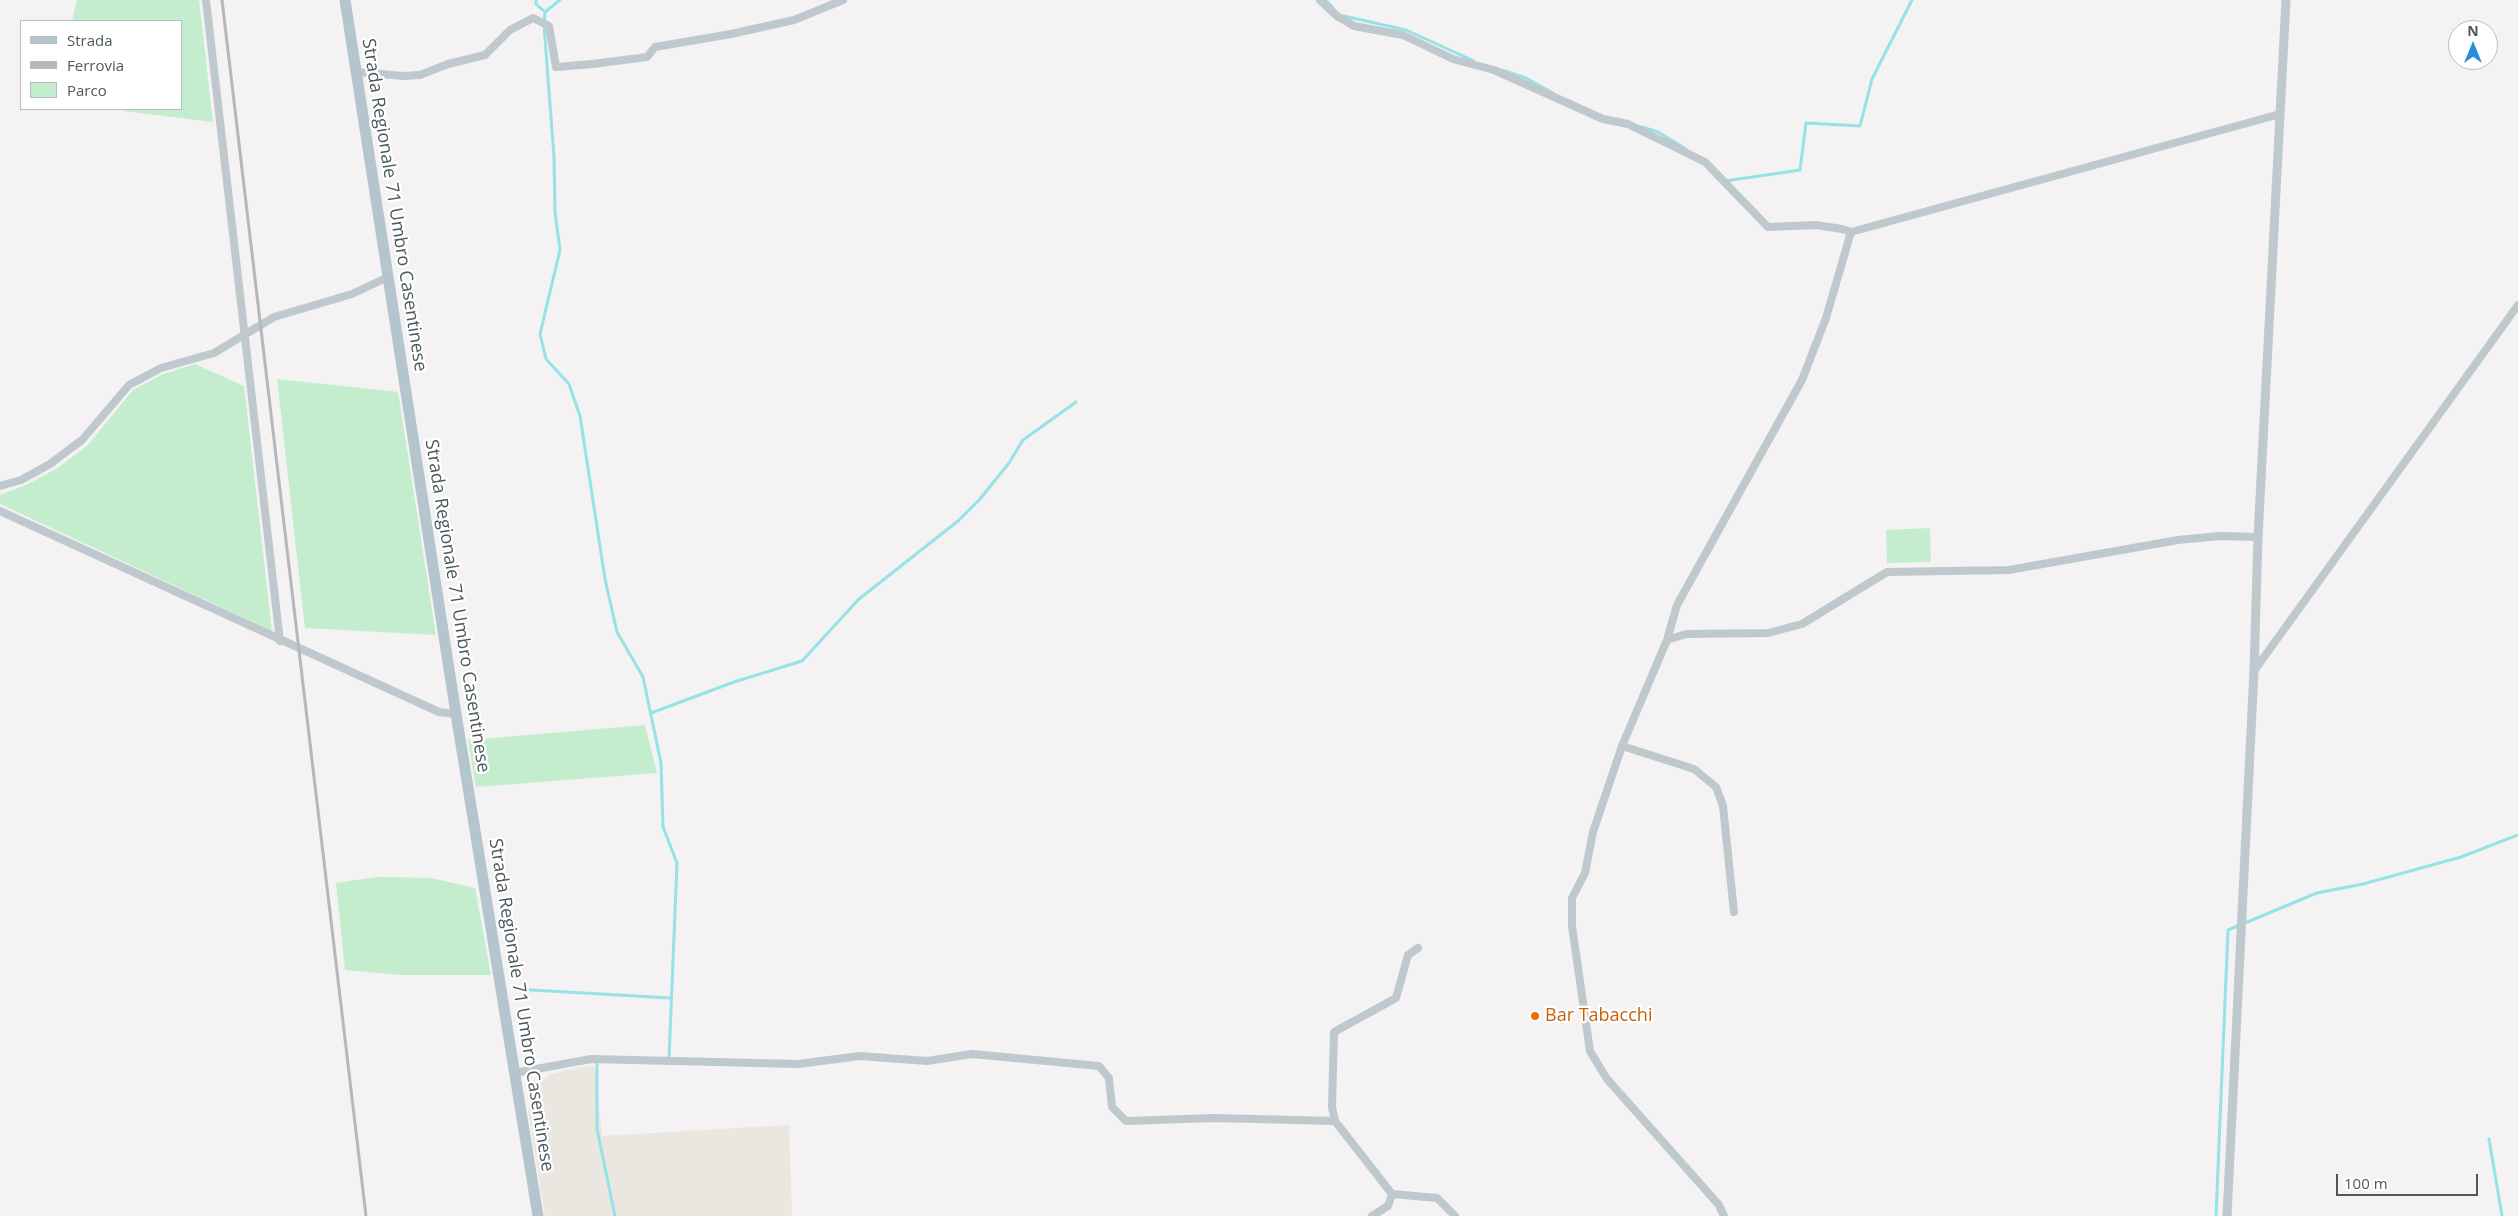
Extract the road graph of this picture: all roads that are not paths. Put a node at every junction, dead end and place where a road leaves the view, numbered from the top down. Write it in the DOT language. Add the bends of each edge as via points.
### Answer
graph roads {
  1 [pos="206,0"];
  2 [pos="345,0"];
  3 [pos="843,0"];
  4 [pos="1320,0"];
  5 [pos="2286,0"];
  6 [pos="356,72"];
  7 [pos="2280,114"];
  8 [pos="1850,232"];
  9 [pos="388,277"];
  10 [pos="2518,305"];
  11 [pos="244,335"];
  12 [pos="0,486"];
  13 [pos="0,511"];
  14 [pos="2258,537"];
  15 [pos="1667,640"];
  16 [pos="280,641"];
  17 [pos="2254,671"];
  18 [pos="456,714"];
  19 [pos="1622,746"];
  20 [pos="1734,912"];
  21 [pos="1418,948"];
  22 [pos="514,1073"];
  23 [pos="1335,1121"];
  24 [pos="1392,1194"];
  25 [pos="538,1216"];
  26 [pos="1372,1216"];
  27 [pos="1455,1216"];
  28 [pos="1724,1216"];
  29 [pos="2227,1216"];
  1 -- 11 [label="street"];
  2 -- 6 [label="main road, Strada Regionale 71 Umbro Casentinese"];
  3 -- 6 [label="street" via="794,20 655,47 646,57 556,67 549,26 533,18 510,30 485,55 420,75"];
  4 -- 8 [label="street" via="1354,26 1402,35 1453,59 1494,70 1603,119 1628,124 1705,162 1768,227 1816,225"];
  5 -- 7 [label="street"];
  6 -- 9 [label="main road, Strada Regionale 71 Umbro Casentinese"];
  7 -- 8 [label="street"];
  7 -- 14 [label="street"];
  8 -- 15 [label="street" via="1826,318 1802,380 1677,605"];
  9 -- 11 [label="street" via="352,294 274,317"];
  9 -- 18 [label="main road, Strada Regionale 71 Umbro Casentinese"];
  10 -- 17 [label="street"];
  11 -- 12 [label="street" via="214,353 161,368 129,386 82,440 50,464 21,480"];
  11 -- 16 [label="street"];
  13 -- 16 [label="street"];
  14 -- 15 [label="street" via="2178,540 2009,570 1886,572 1802,624 1768,633 1686,634"];
  14 -- 17 [label="street"];
  15 -- 19 [label="street"];
  16 -- 18 [label="street" via="439,712"];
  17 -- 29 [label="street"];
  18 -- 22 [label="main road, Strada Regionale 71 Umbro Casentinese"];
  19 -- 20 [label="street" via="1694,769 1716,787 1723,806"];
  19 -- 28 [label="street" via="1593,832 1585,873 1572,898 1572,926 1590,1051 1607,1079 1719,1205"];
  21 -- 23 [label="street" via="1408,955 1396,998 1334,1032 1332,1107"];
  22 -- 23 [label="street" via="591,1059 798,1064 860,1056 927,1061 972,1054 1099,1066 1109,1078 1112,1108 1126,1121 1214,1118"];
  22 -- 25 [label="main road, Strada Regionale 71 Umbro Casentinese"];
  23 -- 24 [label="street"];
  24 -- 26 [label="street" via="1388,1206"];
  24 -- 27 [label="street" via="1437,1198"];
}
